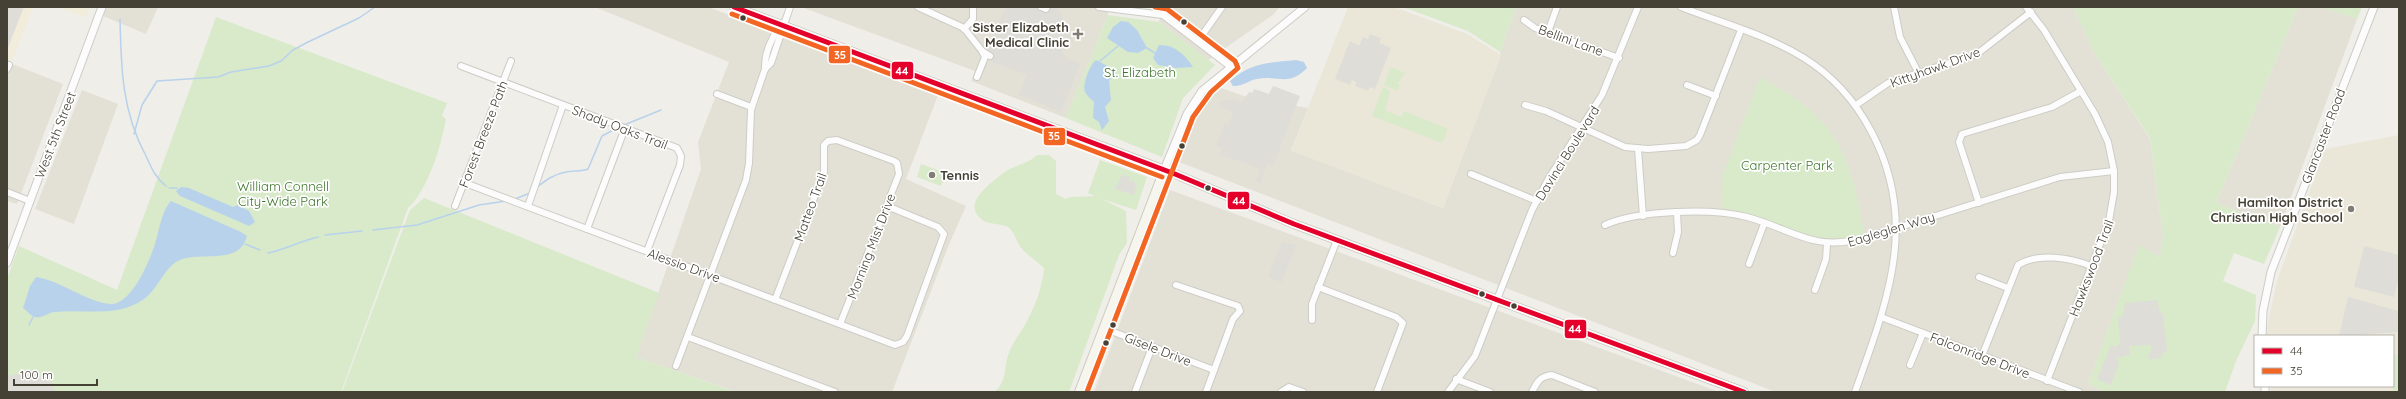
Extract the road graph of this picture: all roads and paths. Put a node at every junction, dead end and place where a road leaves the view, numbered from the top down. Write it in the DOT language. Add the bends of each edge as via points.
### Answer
graph roads {
  1 [pos="102,7"];
  2 [pos="734,7"];
  3 [pos="790,7"];
  4 [pos="918,7"];
  5 [pos="973,7"];
  6 [pos="1041,7"];
  7 [pos="1047,7"];
  8 [pos="1099,7"];
  9 [pos="1166,7"];
  10 [pos="1222,7"];
  11 [pos="1305,7"];
  12 [pos="1557,7"];
  13 [pos="1638,7"];
  14 [pos="1681,7"];
  15 [pos="1894,7"];
  16 [pos="2374,7"];
  17 [pos="2029,9"];
  18 [pos="1163,15"];
  19 [pos="1524,20"];
  20 [pos="782,24"];
  21 [pos="964,29"];
  22 [pos="1741,30"];
  23 [pos="1548,32"];
  24 [pos="1198,41"];
  25 [pos="982,51"];
  26 [pos="990,56"];
  27 [pos="1619,58"];
  28 [pos="510,61"];
  29 [pos="461,66"];
  30 [pos="1231,67"];
  31 [pos="1919,74"];
  32 [pos="977,77"];
  33 [pos="502,82"];
  34 [pos="1688,85"];
  35 [pos="2081,91"];
  36 [pos="717,94"];
  37 [pos="1716,96"];
  38 [pos="563,105"];
  39 [pos="1525,105"];
  40 [pos="1856,106"];
  41 [pos="751,107"];
  42 [pos="625,128"];
  43 [pos="1582,129"];
  44 [pos="1638,149"];
  45 [pos="898,167"];
  46 [pos="1164,170"];
  47 [pos="2114,171"];
  48 [pos="1471,174"];
  49 [pos="465,183"];
  50 [pos="7,192"];
  51 [pos="30,201"];
  52 [pos="1537,201"];
  53 [pos="1979,203"];
  54 [pos="455,206"];
  55 [pos="528,206"];
  56 [pos="887,206"];
  57 [pos="1677,213"];
  58 [pos="1643,216"];
  59 [pos="1764,224"];
  60 [pos="1605,225"];
  61 [pos="1897,228"];
  62 [pos="587,229"];
  63 [pos="1337,240"];
  64 [pos="1827,244"];
  65 [pos="648,251"];
  66 [pos="1674,253"];
  67 [pos="7,263"];
  68 [pos="1749,264"];
  69 [pos="2091,266"];
  70 [pos="710,274"];
  71 [pos="1979,277"];
  72 [pos="1176,285"];
  73 [pos="1318,287"];
  74 [pos="2008,288"];
  75 [pos="1815,290"];
  76 [pos="775,300"];
  77 [pos="1497,300"];
  78 [pos="1881,317"];
  79 [pos="1312,320"];
  80 [pos="840,324"];
  81 [pos="1103,328"];
  82 [pos="1923,333"];
  83 [pos="2262,335"];
  84 [pos="688,336"];
  85 [pos="1152,346"];
  86 [pos="1982,356"];
  87 [pos="1910,365"];
  88 [pos="676,366"];
  89 [pos="1214,370"];
  90 [pos="1456,379"];
  91 [pos="2047,381"];
  92 [pos="835,392"];
  93 [pos="1079,392"];
  94 [pos="1135,392"];
  95 [pos="1206,392"];
  96 [pos="1281,392"];
  97 [pos="1303,392"];
  98 [pos="1377,392"];
  99 [pos="1448,392"];
  100 [pos="1490,392"];
  101 [pos="1532,392"];
  102 [pos="1595,392"];
  103 [pos="1744,392"];
  104 [pos="1855,392"];
  105 [pos="2079,392"];
  1 -- 51 [label="street, West 5th Street"];
  2 -- 20 [label="main road"];
  3 -- 20 [label="street"];
  4 -- 21 [label="street"];
  5 -- 21 [label="street" via="971,24"];
  6 -- 7 [label="street"];
  8 -- 18 [label="street"];
  9 -- 18 [label="street"];
  10 -- 24 [label="street"];
  11 -- 30 [label="street"];
  12 -- 23 [label="street"];
  13 -- 27 [label="street, Davinci Boulevard"];
  14 -- 22 [label="street"];
  15 -- 31 [label="street" via="1900,37"];
  16 -- 83 [label="street, Glancaster Road" via="2273,266 2263,311"];
  17 -- 31 [label="street, Kittyhawk Drive" via="1978,54"];
  17 -- 35 [label="street, Hawkswood Trail"];
  18 -- 24 [label="street"];
  19 -- 23 [label="street, Bellini Lane" via="1535,28"];
  20 -- 41 [label="street" via="775,33"];
  20 -- 46 [label="main road"];
  21 -- 25 [label="street"];
  22 -- 37 [label="street"];
  22 -- 40 [label="street" via="1808,60 1828,76"];
  23 -- 27 [label="street, Bellini Lane"];
  24 -- 30 [label="street" via="1203,41 1216,50 1219,57"];
  25 -- 26 [label="street"];
  25 -- 32 [label="street" via="985,57"];
  27 -- 43 [label="street, Davinci Boulevard" via="1602,95"];
  28 -- 33 [label="street, Forest Breeze Path"];
  29 -- 33 [label="street, Shady Oaks Trail"];
  30 -- 46 [label="street" via="1206,87 1192,105"];
  31 -- 40 [label="street, Kittyhawk Drive" via="1888,83"];
  33 -- 38 [label="street, Shady Oaks Trail"];
  33 -- 49 [label="street, Forest Breeze Path"];
  34 -- 37 [label="street"];
  35 -- 47 [label="street, Hawkswood Trail" via="2105,134"];
  35 -- 53 [label="street" via="2052,107 1962,134 1959,142"];
  36 -- 41 [label="street"];
  37 -- 44 [label="street" via="1697,140 1686,146"];
  38 -- 42 [label="street, Shady Oaks Trail"];
  38 -- 55 [label="street"];
  39 -- 43 [label="street" via="1546,111"];
  40 -- 61 [label="street" via="1885,160 1893,191"];
  41 -- 70 [label="street" via="747,176"];
  42 -- 62 [label="street"];
  42 -- 65 [label="street, Shady Oaks Trail" via="677,148 681,156"];
  43 -- 44 [label="street" via="1616,144"];
  43 -- 52 [label="street, Davinci Boulevard"];
  44 -- 58 [label="street"];
  45 -- 56 [label="street, Morning Mist Drive" via="899,174"];
  45 -- 76 [label="street, Matteo Trail" via="894,161 837,140 828,141 824,145 824,172"];
  46 -- 63 [label="main road"];
  46 -- 81 [label="main road"];
  47 -- 53 [label="street, Eagleglen Way" via="2060,177"];
  47 -- 69 [label="street, Hawkswood Trail" via="2113,207"];
  48 -- 52 [label="street"];
  49 -- 54 [label="street, Forest Breeze Path"];
  49 -- 55 [label="street, Alessio Drive"];
  50 -- 51 [label="street"];
  51 -- 67 [label="street, West 5th Street"];
  52 -- 77 [label="street, Davinci Boulevard"];
  53 -- 61 [label="street, Eagleglen Way"];
  55 -- 62 [label="street, Alessio Drive"];
  56 -- 80 [label="street, Morning Mist Drive"];
  56 -- 80 [label="street, Alessio Drive" via="938,227 944,234 907,336 902,342 892,344"];
  57 -- 58 [label="street, Eagleglen Way"];
  57 -- 59 [label="street, Eagleglen Way" via="1723,212"];
  57 -- 66 [label="street" via="1678,232"];
  58 -- 60 [label="street, Eagleglen Way"];
  59 -- 64 [label="street, Eagleglen Way"];
  59 -- 68 [label="street"];
  61 -- 64 [label="street, Eagleglen Way" via="1847,243"];
  61 -- 78 [label="street" via="1893,274"];
  62 -- 65 [label="street, Alessio Drive"];
  63 -- 73 [label="street"];
  63 -- 77 [label="main road"];
  64 -- 75 [label="street" via="1826,259"];
  65 -- 70 [label="street, Alessio Drive"];
  69 -- 74 [label="street" via="2060,258 2024,261 2018,265"];
  69 -- 91 [label="street, Hawkswood Trail"];
  70 -- 76 [label="street, Alessio Drive"];
  70 -- 84 [label="street"];
  71 -- 74 [label="street"];
  72 -- 89 [label="street" via="1238,306 1240,311 1233,319"];
  73 -- 79 [label="street" via="1312,304"];
  73 -- 98 [label="street" via="1396,317 1403,323"];
  74 -- 86 [label="street"];
  76 -- 80 [label="street, Alessio Drive"];
  77 -- 90 [label="street, Davinci Boulevard" via="1475,356"];
  77 -- 103 [label="main road"];
  78 -- 82 [label="street, Falconridge Drive"];
  78 -- 104 [label="street"];
  81 -- 85 [label="street, Gisele Drive"];
  81 -- 93 [label="main road"];
  82 -- 86 [label="street, Falconridge Drive"];
  82 -- 87 [label="street"];
  84 -- 88 [label="street"];
  84 -- 92 [label="street"];
  85 -- 89 [label="street, Gisele Drive"];
  85 -- 94 [label="street"];
  86 -- 91 [label="street, Falconridge Drive"];
  89 -- 95 [label="street"];
  90 -- 99 [label="street, Davinci Boulevard"];
  90 -- 100 [label="street"];
  91 -- 105 [label="street, Falconridge Drive"];
  96 -- 97 [label="street" via="1289,387"];
  101 -- 102 [label="street" via="1539,379 1552,375"];
}
